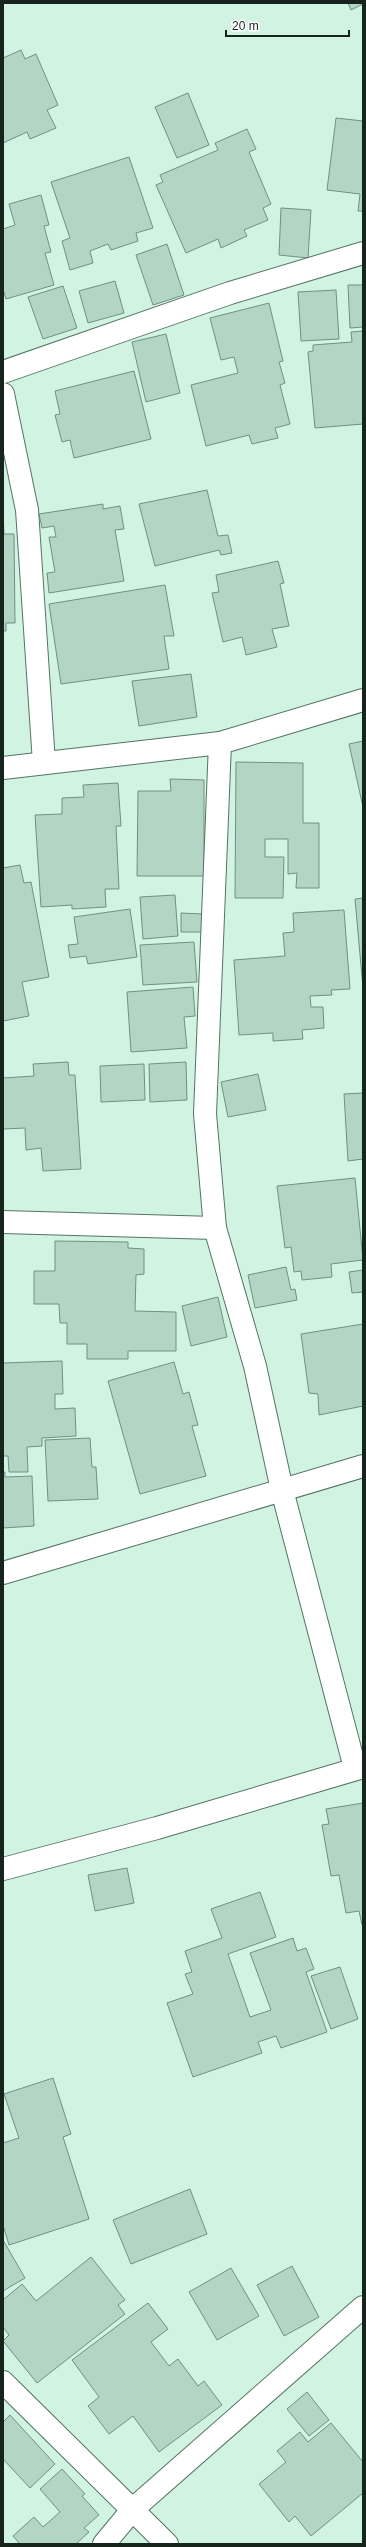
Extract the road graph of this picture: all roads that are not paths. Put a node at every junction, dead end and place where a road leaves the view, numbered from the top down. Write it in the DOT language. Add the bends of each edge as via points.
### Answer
graph roads {
  1 [pos="363,253"];
  2 [pos="3,372"];
  3 [pos="3,394"];
  4 [pos="363,700"];
  5 [pos="220,742"];
  6 [pos="44,763"];
  7 [pos="3,768"];
  8 [pos="3,1222"];
  9 [pos="215,1228"];
  10 [pos="363,1466"];
  11 [pos="282,1490"];
  12 [pos="3,1573"];
  13 [pos="359,1767"];
  14 [pos="3,1869"];
  15 [pos="363,2307"];
  16 [pos="3,2382"];
  17 [pos="133,2509"];
  18 [pos="104,2544"];
  19 [pos="167,2544"];
  1 -- 2 [label="street" via="230,293"];
  3 -- 6 [label="street" via="27,510"];
  4 -- 5 [label="street"];
  5 -- 6 [label="street"];
  5 -- 9 [label="street" via="205,1114"];
  6 -- 7 [label="street"];
  8 -- 9 [label="street"];
  9 -- 11 [label="street" via="255,1366"];
  10 -- 11 [label="street"];
  11 -- 12 [label="street"];
  11 -- 13 [label="street"];
  13 -- 14 [label="street" via="157,1828"];
  15 -- 17 [label="street"];
  16 -- 17 [label="street"];
  17 -- 18 [label="street"];
  17 -- 19 [label="street"];
}
